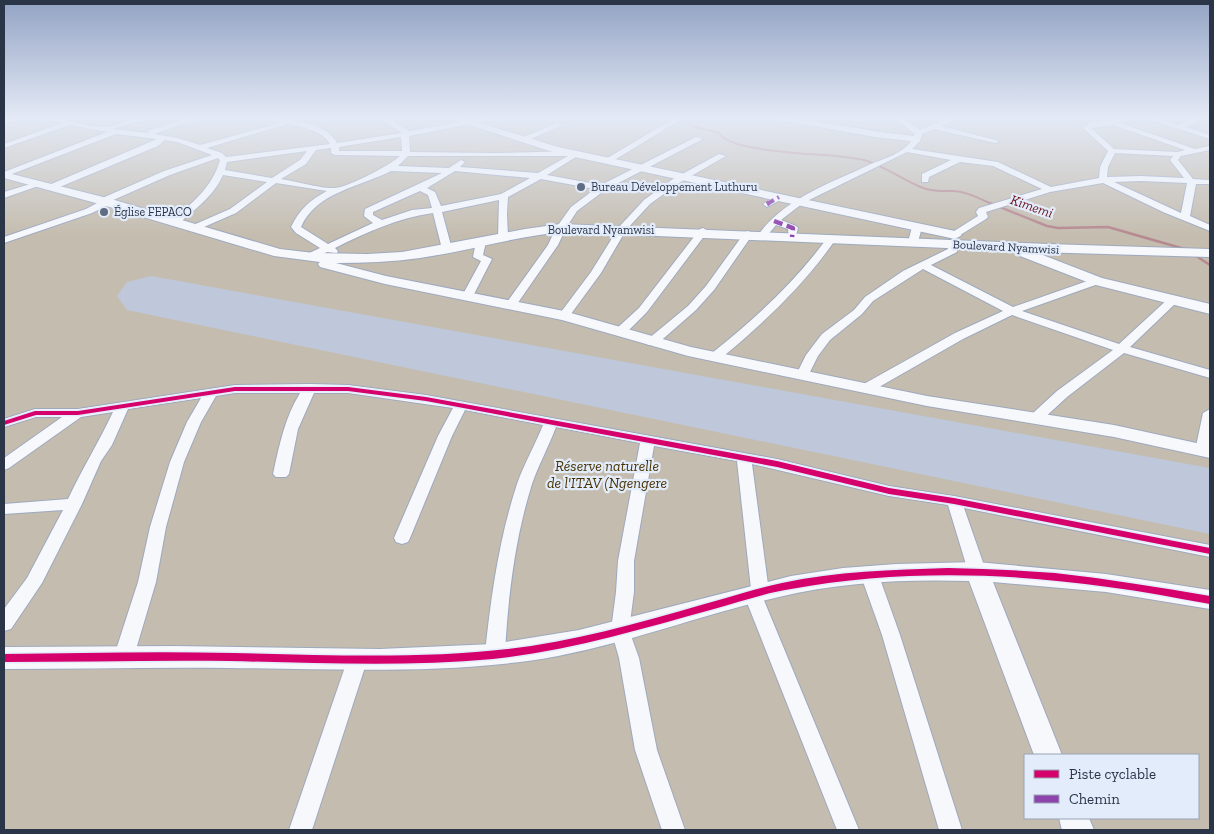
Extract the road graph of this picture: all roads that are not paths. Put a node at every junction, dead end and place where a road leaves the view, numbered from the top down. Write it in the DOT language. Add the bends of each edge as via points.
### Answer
graph roads {
  1 [pos="222,157"];
  2 [pos="46,158"];
  3 [pos="119,158"];
  4 [pos="219,158"];
  5 [pos="306,158"];
  6 [pos="401,158"];
  7 [pos="464,158"];
  8 [pos="570,158"];
  9 [pos="598,158"];
  10 [pos="612,158"];
  11 [pos="662,158"];
  12 [pos="718,158"];
  13 [pos="891,158"];
  14 [pos="948,158"];
  15 [pos="1109,158"];
  16 [pos="1175,158"];
  17 [pos="608,160"];
  18 [pos="959,160"];
  19 [pos="387,168"];
  20 [pos="642,168"];
  21 [pos="453,170"];
  22 [pos="222,172"];
  23 [pos="4,175"];
  24 [pos="539,176"];
  25 [pos="684,176"];
  26 [pos="276,180"];
  27 [pos="926,180"];
  28 [pos="1104,180"];
  29 [pos="1191,181"];
  30 [pos="1210,182"];
  31 [pos="46,186"];
  32 [pos="417,187"];
  33 [pos="602,188"];
  34 [pos="334,190"];
  35 [pos="1050,190"];
  36 [pos="4,195"];
  37 [pos="504,196"];
  38 [pos="779,196"];
  39 [pos="800,201"];
  40 [pos="105,202"];
  41 [pos="767,204"];
  42 [pos="437,210"];
  43 [pos="1185,218"];
  44 [pos="774,221"];
  45 [pos="174,223"];
  46 [pos="380,223"];
  47 [pos="917,227"];
  48 [pos="194,228"];
  49 [pos="561,228"];
  50 [pos="1210,228"];
  51 [pos="622,229"];
  52 [pos="703,231"];
  53 [pos="748,234"];
  54 [pos="763,235"];
  55 [pos="792,236"];
  56 [pos="7,237"];
  57 [pos="503,237"];
  58 [pos="831,239"];
  59 [pos="953,239"];
  60 [pos="481,242"];
  61 [pos="913,242"];
  62 [pos="1012,247"];
  63 [pos="327,248"];
  64 [pos="447,249"];
  65 [pos="1197,253"];
  66 [pos="308,257"];
  67 [pos="344,258"];
  68 [pos="923,265"];
  69 [pos="1097,281"];
  70 [pos="468,296"];
  71 [pos="1173,300"];
  72 [pos="511,305"];
  73 [pos="1210,309"];
  74 [pos="1012,311"];
  75 [pos="564,316"];
  76 [pos="620,332"];
  77 [pos="652,342"];
  78 [pos="1120,348"];
  79 [pos="716,356"];
  80 [pos="1210,374"];
  81 [pos="802,375"];
  82 [pos="310,388"];
  83 [pos="867,388"];
  84 [pos="211,393"];
  85 [pos="461,406"];
  86 [pos="122,407"];
  87 [pos="78,413"];
  88 [pos="1210,413"];
  89 [pos="1037,417"];
  90 [pos="4,423"];
  91 [pos="551,423"];
  92 [pos="648,441"];
  93 [pos="1206,452"];
  94 [pos="744,458"];
  95 [pos="4,465"];
  96 [pos="281,474"];
  97 [pos="954,501"];
  98 [pos="74,504"];
  99 [pos="4,509"];
  100 [pos="402,538"];
  101 [pos="1210,551"];
  102 [pos="977,571"];
  103 [pos="870,576"];
  104 [pos="756,593"];
  105 [pos="1210,600"];
  106 [pos="4,624"];
  107 [pos="620,630"];
  108 [pos="494,652"];
  109 [pos="124,656"];
  110 [pos="4,658"];
  111 [pos="357,661"];
  112 [pos="1048,754"];
  113 [pos="300,830"];
  114 [pos="674,830"];
  115 [pos="848,830"];
  116 [pos="951,830"];
  1 -- 22 [label="street"];
  2 -- 23 [label="street"];
  3 -- 31 [label="street"];
  4 -- 40 [label="street" via="167,172"];
  5 -- 26 [label="street"];
  6 -- 19 [label="street"];
  7 -- 21 [label="street"];
  8 -- 24 [label="street"];
  9 -- 17 [label="street"];
  10 -- 17 [label="street"];
  11 -- 20 [label="street"];
  12 -- 25 [label="street"];
  13 -- 39 [label="street"];
  14 -- 18 [label="street"];
  15 -- 28 [label="street" via="1104,168"];
  16 -- 29 [label="street" via="1177,166"];
  17 -- 20 [label="street"];
  18 -- 27 [label="street" via="925,176"];
  18 -- 35 [label="street" via="1000,165"];
  19 -- 21 [label="street"];
  19 -- 34 [label="street"];
  20 -- 25 [label="street"];
  20 -- 33 [label="street"];
  21 -- 24 [label="street"];
  21 -- 32 [label="street"];
  22 -- 26 [label="street"];
  22 -- 45 [label="street" via="215,186"];
  23 -- 31 [label="street, Boulevard Nyamwisi"];
  24 -- 33 [label="street"];
  24 -- 37 [label="street"];
  25 -- 38 [label="street"];
  25 -- 51 [label="street" via="647,202"];
  26 -- 34 [label="street"];
  26 -- 48 [label="street" via="232,211"];
  28 -- 29 [label="street" via="1163,178"];
  28 -- 35 [label="street"];
  28 -- 43 [label="street"];
  29 -- 30 [label="street"];
  29 -- 43 [label="street"];
  31 -- 36 [label="street"];
  31 -- 40 [label="street, Boulevard Nyamwisi"];
  32 -- 42 [label="street" via="434,196"];
  32 -- 46 [label="street" via="368,211 369,216"];
  33 -- 49 [label="street" via="574,209"];
  34 -- 63 [label="street" via="306,210 296,227"];
  35 -- 59 [label="street" via="982,210 983,217"];
  37 -- 42 [label="street"];
  37 -- 57 [label="street"];
  38 -- 39 [label="street"];
  38 -- 41 [label="street"];
  39 -- 44 [label="street"];
  39 -- 47 [label="street"];
  40 -- 45 [label="street, Boulevard Nyamwisi"];
  40 -- 56 [label="street"];
  42 -- 46 [label="street" via="412,213"];
  42 -- 64 [label="street"];
  43 -- 50 [label="street"];
  44 -- 54 [label="street"];
  44 -- 55 [label="street" via="793,228"];
  45 -- 48 [label="street, Boulevard Nyamwisi"];
  46 -- 63 [label="street"];
  47 -- 59 [label="street"];
  47 -- 61 [label="street"];
  48 -- 66 [label="street, Boulevard Nyamwisi" via="279,253"];
  49 -- 51 [label="street, Boulevard Nyamwisi"];
  49 -- 57 [label="street, Boulevard Nyamwisi"];
  49 -- 72 [label="street" via="553,246"];
  51 -- 52 [label="street, Boulevard Nyamwisi"];
  51 -- 75 [label="street" via="596,273"];
  52 -- 53 [label="street, Boulevard Nyamwisi"];
  52 -- 76 [label="street" via="643,310"];
  53 -- 54 [label="street, Boulevard Nyamwisi"];
  53 -- 77 [label="street" via="710,288"];
  54 -- 55 [label="street, Boulevard Nyamwisi"];
  55 -- 58 [label="street, Boulevard Nyamwisi"];
  57 -- 60 [label="street, Boulevard Nyamwisi"];
  58 -- 61 [label="street, Boulevard Nyamwisi"];
  58 -- 79 [label="street" via="807,272"];
  59 -- 61 [label="street, Boulevard Nyamwisi"];
  59 -- 62 [label="street, Boulevard Nyamwisi"];
  59 -- 68 [label="street" via="953,250"];
  60 -- 64 [label="street, Boulevard Nyamwisi"];
  60 -- 70 [label="street" via="478,257 487,259"];
  62 -- 65 [label="street, Boulevard Nyamwisi"];
  62 -- 69 [label="street"];
  63 -- 66 [label="street"];
  63 -- 67 [label="street"];
  64 -- 67 [label="street, Boulevard Nyamwisi" via="395,257"];
  66 -- 67 [label="street, Boulevard Nyamwisi"];
  66 -- 70 [label="street" via="335,268"];
  68 -- 74 [label="street"];
  68 -- 81 [label="street" via="875,294 826,337"];
  69 -- 71 [label="street"];
  69 -- 74 [label="street"];
  70 -- 72 [label="street"];
  71 -- 73 [label="street"];
  71 -- 78 [label="street"];
  72 -- 75 [label="street"];
  74 -- 78 [label="street"];
  74 -- 83 [label="street" via="959,336"];
  75 -- 76 [label="street"];
  76 -- 77 [label="street"];
  77 -- 79 [label="street"];
  78 -- 80 [label="street"];
  78 -- 89 [label="street"];
  79 -- 81 [label="street"];
  81 -- 83 [label="street"];
  82 -- 84 [label="street" via="235,389"];
  82 -- 85 [label="street" via="364,391"];
  82 -- 96 [label="street" via="291,422"];
  83 -- 89 [label="street"];
  84 -- 86 [label="street"];
  84 -- 109 [label="street" via="177,462 158,527 147,582"];
  85 -- 91 [label="street"];
  85 -- 100 [label="street"];
  86 -- 87 [label="street"];
  86 -- 98 [label="street" via="106,445 94,460"];
  87 -- 90 [label="street" via="35,413"];
  87 -- 95 [label="street"];
  88 -- 93 [label="street"];
  89 -- 93 [label="street" via="1114,430"];
  91 -- 92 [label="street"];
  91 -- 108 [label="street" via="526,481 507,553"];
  92 -- 94 [label="street"];
  92 -- 107 [label="street" via="626,561"];
  94 -- 97 [label="street" via="890,491"];
  94 -- 104 [label="street"];
  97 -- 101 [label="street"];
  97 -- 102 [label="street"];
  98 -- 99 [label="street"];
  98 -- 106 [label="street" via="33,583"];
  102 -- 103 [label="street" via="922,571"];
  102 -- 105 [label="street" via="1099,580"];
  102 -- 112 [label="street"];
  103 -- 104 [label="street" via="834,578"];
  103 -- 116 [label="street"];
  104 -- 107 [label="street"];
  104 -- 115 [label="street" via="812,748"];
  107 -- 108 [label="street" via="529,650"];
  107 -- 114 [label="street" via="629,658 646,750"];
  108 -- 111 [label="street"];
  109 -- 110 [label="street"];
  109 -- 111 [label="street"];
  111 -- 113 [label="street"];
}
